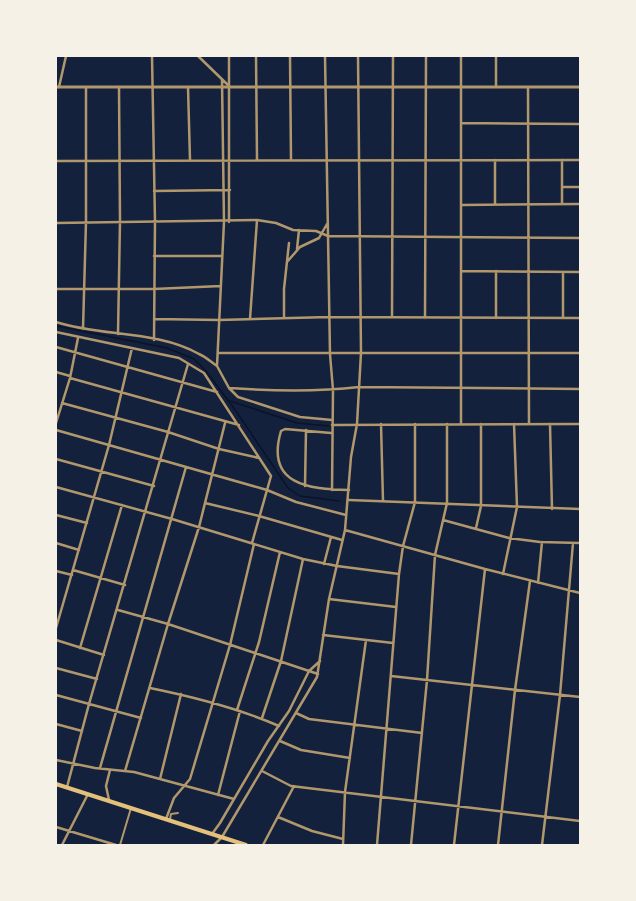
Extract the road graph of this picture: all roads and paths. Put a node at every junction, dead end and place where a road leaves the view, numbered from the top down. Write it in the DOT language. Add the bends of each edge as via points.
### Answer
graph roads {
  1 [pos="66,56"];
  2 [pos="152,56"];
  3 [pos="198,56"];
  4 [pos="229,56"];
  5 [pos="256,56"];
  6 [pos="290,56"];
  7 [pos="325,56"];
  8 [pos="358,56"];
  9 [pos="393,56"];
  10 [pos="426,56"];
  11 [pos="461,56"];
  12 [pos="496,56"];
  13 [pos="222,80"];
  14 [pos="119,86"];
  15 [pos="153,86"];
  16 [pos="188,86"];
  17 [pos="223,86"];
  18 [pos="229,86"];
  19 [pos="257,86"];
  20 [pos="290,86"];
  21 [pos="325,86"];
  22 [pos="392,86"];
  23 [pos="426,86"];
  24 [pos="58,87"];
  25 [pos="86,87"];
  26 [pos="358,87"];
  27 [pos="461,87"];
  28 [pos="496,87"];
  29 [pos="528,87"];
  30 [pos="580,87"];
  31 [pos="461,123"];
  32 [pos="528,123"];
  33 [pos="580,124"];
  34 [pos="291,159"];
  35 [pos="326,159"];
  36 [pos="358,159"];
  37 [pos="391,159"];
  38 [pos="56,160"];
  39 [pos="85,160"];
  40 [pos="119,160"];
  41 [pos="154,160"];
  42 [pos="190,160"];
  43 [pos="224,160"];
  44 [pos="229,160"];
  45 [pos="257,160"];
  46 [pos="426,160"];
  47 [pos="461,160"];
  48 [pos="495,160"];
  49 [pos="528,160"];
  50 [pos="562,160"];
  51 [pos="580,160"];
  52 [pos="562,187"];
  53 [pos="580,187"];
  54 [pos="225,190"];
  55 [pos="230,190"];
  56 [pos="154,191"];
  57 [pos="461,204"];
  58 [pos="495,204"];
  59 [pos="528,204"];
  60 [pos="562,204"];
  61 [pos="580,204"];
  62 [pos="257,220"];
  63 [pos="120,221"];
  64 [pos="86,222"];
  65 [pos="155,222"];
  66 [pos="224,222"];
  67 [pos="229,222"];
  68 [pos="56,224"];
  69 [pos="328,224"];
  70 [pos="299,230"];
  71 [pos="322,234"];
  72 [pos="328,236"];
  73 [pos="360,237"];
  74 [pos="392,237"];
  75 [pos="426,237"];
  76 [pos="461,237"];
  77 [pos="528,238"];
  78 [pos="580,238"];
  79 [pos="288,243"];
  80 [pos="296,251"];
  81 [pos="154,256"];
  82 [pos="222,256"];
  83 [pos="287,263"];
  84 [pos="461,271"];
  85 [pos="496,271"];
  86 [pos="528,272"];
  87 [pos="563,272"];
  88 [pos="580,272"];
  89 [pos="221,286"];
  90 [pos="56,289"];
  91 [pos="84,289"];
  92 [pos="118,289"];
  93 [pos="154,289"];
  94 [pos="329,317"];
  95 [pos="284,318"];
  96 [pos="360,318"];
  97 [pos="392,318"];
  98 [pos="425,318"];
  99 [pos="461,318"];
  100 [pos="496,318"];
  101 [pos="529,318"];
  102 [pos="563,318"];
  103 [pos="580,318"];
  104 [pos="154,319"];
  105 [pos="250,319"];
  106 [pos="219,320"];
  107 [pos="56,322"];
  108 [pos="84,329"];
  109 [pos="56,332"];
  110 [pos="118,334"];
  111 [pos="78,338"];
  112 [pos="154,340"];
  113 [pos="56,347"];
  114 [pos="132,348"];
  115 [pos="75,352"];
  116 [pos="218,353"];
  117 [pos="361,353"];
  118 [pos="330,354"];
  119 [pos="461,354"];
  120 [pos="529,354"];
  121 [pos="580,354"];
  122 [pos="188,364"];
  123 [pos="217,366"];
  124 [pos="129,367"];
  125 [pos="56,372"];
  126 [pos="70,377"];
  127 [pos="182,384"];
  128 [pos="359,387"];
  129 [pos="230,388"];
  130 [pos="461,388"];
  131 [pos="529,388"];
  132 [pos="580,389"];
  133 [pos="333,390"];
  134 [pos="121,392"];
  135 [pos="217,392"];
  136 [pos="62,403"];
  137 [pos="174,408"];
  138 [pos="116,418"];
  139 [pos="332,420"];
  140 [pos="56,423"];
  141 [pos="225,423"];
  142 [pos="357,424"];
  143 [pos="381,424"];
  144 [pos="415,424"];
  145 [pos="447,424"];
  146 [pos="461,424"];
  147 [pos="481,424"];
  148 [pos="514,424"];
  149 [pos="529,424"];
  150 [pos="550,424"];
  151 [pos="580,424"];
  152 [pos="239,425"];
  153 [pos="332,425"];
  154 [pos="56,430"];
  155 [pos="306,430"];
  156 [pos="168,432"];
  157 [pos="331,433"];
  158 [pos="109,445"];
  159 [pos="219,448"];
  160 [pos="259,458"];
  161 [pos="56,459"];
  162 [pos="161,460"];
  163 [pos="186,467"];
  164 [pos="102,471"];
  165 [pos="212,475"];
  166 [pos="154,486"];
  167 [pos="305,486"];
  168 [pos="56,487"];
  169 [pos="267,490"];
  170 [pos="332,490"];
  171 [pos="349,490"];
  172 [pos="94,497"];
  173 [pos="349,500"];
  174 [pos="383,501"];
  175 [pos="416,502"];
  176 [pos="205,503"];
  177 [pos="447,503"];
  178 [pos="122,505"];
  179 [pos="481,506"];
  180 [pos="517,508"];
  181 [pos="552,509"];
  182 [pos="580,509"];
  183 [pos="146,512"];
  184 [pos="56,515"];
  185 [pos="346,515"];
  186 [pos="259,516"];
  187 [pos="172,519"];
  188 [pos="443,520"];
  189 [pos="87,523"];
  190 [pos="199,527"];
  191 [pos="476,528"];
  192 [pos="345,530"];
  193 [pos="331,537"];
  194 [pos="509,538"];
  195 [pos="342,540"];
  196 [pos="542,542"];
  197 [pos="56,543"];
  198 [pos="253,543"];
  199 [pos="573,543"];
  200 [pos="580,543"];
  201 [pos="403,546"];
  202 [pos="79,550"];
  203 [pos="280,552"];
  204 [pos="435,555"];
  205 [pos="303,559"];
  206 [pos="324,564"];
  207 [pos="336,566"];
  208 [pos="486,569"];
  209 [pos="73,570"];
  210 [pos="56,571"];
  211 [pos="399,574"];
  212 [pos="503,574"];
  213 [pos="72,575"];
  214 [pos="101,578"];
  215 [pos="530,581"];
  216 [pos="538,583"];
  217 [pos="125,585"];
  218 [pos="569,591"];
  219 [pos="580,593"];
  220 [pos="329,598"];
  221 [pos="396,607"];
  222 [pos="118,610"];
  223 [pos="143,617"];
  224 [pos="168,624"];
  225 [pos="56,628"];
  226 [pos="322,635"];
  227 [pos="56,640"];
  228 [pos="366,640"];
  229 [pos="394,643"];
  230 [pos="230,645"];
  231 [pos="80,648"];
  232 [pos="256,653"];
  233 [pos="104,655"];
  234 [pos="281,661"];
  235 [pos="320,661"];
  236 [pos="56,668"];
  237 [pos="309,671"];
  238 [pos="319,673"];
  239 [pos="391,676"];
  240 [pos="97,679"];
  241 [pos="428,680"];
  242 [pos="471,685"];
  243 [pos="150,688"];
  244 [pos="515,690"];
  245 [pos="181,694"];
  246 [pos="56,695"];
  247 [pos="560,695"];
  248 [pos="580,697"];
  249 [pos="212,703"];
  250 [pos="89,704"];
  251 [pos="115,711"];
  252 [pos="239,711"];
  253 [pos="296,713"];
  254 [pos="141,718"];
  255 [pos="262,718"];
  256 [pos="56,724"];
  257 [pos="354,725"];
  258 [pos="279,726"];
  259 [pos="387,729"];
  260 [pos="82,731"];
  261 [pos="422,733"];
  262 [pos="280,742"];
  263 [pos="350,758"];
  264 [pos="56,760"];
  265 [pos="73,764"];
  266 [pos="100,768"];
  267 [pos="110,770"];
  268 [pos="125,771"];
  269 [pos="262,771"];
  270 [pos="160,779"];
  271 [pos="56,784"];
  272 [pos="184,786"];
  273 [pos="294,786"];
  274 [pos="67,788"];
  275 [pos="345,792"];
  276 [pos="88,794"];
  277 [pos="218,795"];
  278 [pos="380,796"];
  279 [pos="234,799"];
  280 [pos="415,800"];
  281 [pos="109,801"];
  282 [pos="458,806"];
  283 [pos="131,808"];
  284 [pos="502,811"];
  285 [pos="178,813"];
  286 [pos="545,816"];
  287 [pos="278,817"];
  288 [pos="168,820"];
  289 [pos="580,821"];
  290 [pos="56,827"];
  291 [pos="69,831"];
  292 [pos="212,834"];
  293 [pos="222,838"];
  294 [pos="343,839"];
  295 [pos="237,844"];
  296 [pos="62,845"];
  297 [pos="115,845"];
  298 [pos="120,845"];
  299 [pos="214,845"];
  300 [pos="246,845"];
  301 [pos="263,845"];
  302 [pos="343,845"];
  303 [pos="377,845"];
  304 [pos="411,845"];
  305 [pos="454,845"];
  306 [pos="498,845"];
  307 [pos="542,845"];
  1 -- 24 [label="street"];
  2 -- 15 [label="street"];
  3 -- 13 [label="street"];
  4 -- 18 [label="street"];
  5 -- 19 [label="street"];
  6 -- 20 [label="street"];
  7 -- 21 [label="street"];
  8 -- 26 [label="street"];
  9 -- 22 [label="street"];
  10 -- 23 [label="street"];
  11 -- 27 [label="street"];
  12 -- 28 [label="street"];
  13 -- 17 [label="street"];
  13 -- 18 [label="street"];
  14 -- 15 [label="street"];
  14 -- 25 [label="street"];
  14 -- 40 [label="street"];
  15 -- 16 [label="street"];
  15 -- 41 [label="street"];
  16 -- 17 [label="street"];
  16 -- 42 [label="street"];
  17 -- 18 [label="street"];
  17 -- 43 [label="street"];
  18 -- 19 [label="street"];
  18 -- 44 [label="street"];
  19 -- 20 [label="street"];
  19 -- 45 [label="street"];
  20 -- 21 [label="street"];
  20 -- 34 [label="street"];
  21 -- 26 [label="street"];
  21 -- 35 [label="street"];
  22 -- 23 [label="street"];
  22 -- 26 [label="street"];
  22 -- 37 [label="street"];
  23 -- 27 [label="street"];
  23 -- 46 [label="street"];
  24 -- 25 [label="street"];
  25 -- 39 [label="street"];
  26 -- 36 [label="street"];
  27 -- 28 [label="street"];
  27 -- 31 [label="street"];
  28 -- 29 [label="street"];
  29 -- 30 [label="street"];
  29 -- 32 [label="street"];
  31 -- 32 [label="street"];
  31 -- 47 [label="street"];
  32 -- 33 [label="street"];
  32 -- 49 [label="street"];
  34 -- 35 [label="street"];
  34 -- 45 [label="street"];
  35 -- 36 [label="street"];
  35 -- 69 [label="street"];
  36 -- 37 [label="street"];
  36 -- 73 [label="street"];
  37 -- 46 [label="street"];
  37 -- 74 [label="street"];
  38 -- 39 [label="street"];
  39 -- 40 [label="street"];
  39 -- 64 [label="street"];
  40 -- 41 [label="street"];
  40 -- 63 [label="street"];
  41 -- 42 [label="street"];
  41 -- 56 [label="street"];
  42 -- 43 [label="street"];
  43 -- 44 [label="street"];
  43 -- 54 [label="street"];
  44 -- 45 [label="street"];
  44 -- 55 [label="street"];
  46 -- 47 [label="street"];
  46 -- 75 [label="street"];
  47 -- 48 [label="street"];
  47 -- 57 [label="street"];
  48 -- 49 [label="street"];
  48 -- 58 [label="street"];
  49 -- 50 [label="street"];
  49 -- 59 [label="street"];
  50 -- 51 [label="street"];
  50 -- 52 [label="street"];
  52 -- 53 [label="street"];
  52 -- 60 [label="street"];
  54 -- 55 [label="street"];
  54 -- 56 [label="street"];
  54 -- 66 [label="street"];
  55 -- 67 [label="street"];
  56 -- 65 [label="street"];
  57 -- 58 [label="street"];
  57 -- 76 [label="street"];
  58 -- 59 [label="street"];
  59 -- 60 [label="street"];
  59 -- 77 [label="street"];
  60 -- 61 [label="street"];
  62 -- 67 [label="street"];
  62 -- 70 [label="street"];
  62 -- 105 [label="street"];
  63 -- 64 [label="street"];
  63 -- 65 [label="street"];
  63 -- 92 [label="street"];
  64 -- 68 [label="street"];
  64 -- 91 [label="street"];
  65 -- 66 [label="street"];
  65 -- 81 [label="street"];
  66 -- 67 [label="street"];
  66 -- 82 [label="street"];
  69 -- 71 [label="street"];
  69 -- 72 [label="street"];
  70 -- 71 [label="street"];
  70 -- 80 [label="street"];
  71 -- 72 [label="street"];
  71 -- 80 [label="street" via="315,241"];
  72 -- 73 [label="street"];
  72 -- 94 [label="street"];
  73 -- 74 [label="street"];
  73 -- 96 [label="street"];
  74 -- 75 [label="street"];
  74 -- 97 [label="street"];
  75 -- 76 [label="street"];
  75 -- 98 [label="street"];
  76 -- 77 [label="street"];
  76 -- 84 [label="street"];
  77 -- 78 [label="street"];
  77 -- 86 [label="street"];
  79 -- 83 [label="street"];
  80 -- 83 [label="street"];
  81 -- 82 [label="street"];
  81 -- 93 [label="street"];
  82 -- 89 [label="street"];
  83 -- 95 [label="street"];
  84 -- 85 [label="street"];
  84 -- 99 [label="street"];
  85 -- 86 [label="street"];
  85 -- 100 [label="street"];
  86 -- 87 [label="street"];
  86 -- 101 [label="street"];
  87 -- 88 [label="street"];
  87 -- 102 [label="street"];
  89 -- 93 [label="street"];
  89 -- 106 [label="street"];
  90 -- 91 [label="street"];
  91 -- 92 [label="street"];
  91 -- 108 [label="street"];
  92 -- 93 [label="street"];
  92 -- 110 [label="street"];
  93 -- 104 [label="street"];
  94 -- 95 [label="street"];
  94 -- 96 [label="street"];
  94 -- 118 [label="street"];
  95 -- 105 [label="street"];
  96 -- 97 [label="street"];
  96 -- 117 [label="street"];
  97 -- 98 [label="street"];
  98 -- 99 [label="street"];
  99 -- 100 [label="street"];
  99 -- 119 [label="street"];
  100 -- 101 [label="street"];
  101 -- 102 [label="street"];
  101 -- 120 [label="street"];
  102 -- 103 [label="street"];
  104 -- 106 [label="street"];
  104 -- 112 [label="street"];
  105 -- 106 [label="street"];
  106 -- 116 [label="street"];
  107 -- 108 [label="street"];
  108 -- 110 [label="street"];
  109 -- 111 [label="street"];
  110 -- 112 [label="street"];
  111 -- 114 [label="street"];
  111 -- 115 [label="street"];
  112 -- 123 [label="street" via="186,348"];
  113 -- 115 [label="street"];
  114 -- 122 [label="street" via="179,358"];
  114 -- 124 [label="street"];
  115 -- 124 [label="street"];
  115 -- 126 [label="street"];
  116 -- 118 [label="street"];
  116 -- 123 [label="street"];
  117 -- 118 [label="street"];
  117 -- 119 [label="street"];
  117 -- 128 [label="street"];
  118 -- 133 [label="street"];
  119 -- 120 [label="street"];
  119 -- 130 [label="street"];
  120 -- 121 [label="street"];
  120 -- 131 [label="street"];
  122 -- 127 [label="street"];
  122 -- 135 [label="street" via="204,373"];
  123 -- 129 [label="street"];
  124 -- 127 [label="street"];
  124 -- 134 [label="street"];
  125 -- 126 [label="street"];
  126 -- 134 [label="street"];
  126 -- 136 [label="street"];
  127 -- 135 [label="street"];
  127 -- 137 [label="street"];
  128 -- 130 [label="street"];
  128 -- 133 [label="street"];
  128 -- 142 [label="street"];
  129 -- 133 [label="street"];
  129 -- 139 [label="street" via="238,397 268,407 300,417"];
  130 -- 131 [label="street"];
  130 -- 146 [label="street"];
  131 -- 132 [label="street"];
  131 -- 149 [label="street"];
  133 -- 139 [label="street"];
  134 -- 137 [label="street"];
  134 -- 138 [label="street"];
  135 -- 152 [label="street"];
  136 -- 138 [label="street"];
  136 -- 140 [label="street"];
  137 -- 141 [label="street"];
  137 -- 156 [label="street"];
  138 -- 156 [label="street"];
  138 -- 158 [label="street"];
  139 -- 153 [label="street"];
  141 -- 152 [label="street"];
  141 -- 159 [label="street"];
  142 -- 143 [label="street"];
  142 -- 153 [label="street"];
  142 -- 171 [label="street"];
  143 -- 144 [label="street"];
  143 -- 174 [label="street"];
  144 -- 145 [label="street"];
  144 -- 175 [label="street"];
  145 -- 146 [label="street"];
  145 -- 177 [label="street"];
  146 -- 147 [label="street"];
  147 -- 148 [label="street"];
  147 -- 179 [label="street"];
  148 -- 149 [label="street"];
  148 -- 180 [label="street"];
  149 -- 150 [label="street"];
  150 -- 151 [label="street"];
  150 -- 181 [label="street"];
  152 -- 160 [label="street"];
  153 -- 157 [label="street"];
  154 -- 158 [label="street"];
  155 -- 157 [label="street"];
  155 -- 167 [label="street"];
  155 -- 167 [label="street" via="285,429 281,431 279,438 279,462 283,471 293,481"];
  156 -- 159 [label="street"];
  156 -- 162 [label="street"];
  157 -- 170 [label="street"];
  158 -- 162 [label="street"];
  158 -- 164 [label="street"];
  159 -- 160 [label="street"];
  159 -- 165 [label="street"];
  160 -- 169 [label="street" via="271,476"];
  161 -- 164 [label="street"];
  162 -- 163 [label="street"];
  162 -- 166 [label="street"];
  163 -- 165 [label="street"];
  163 -- 187 [label="street"];
  164 -- 166 [label="street"];
  164 -- 172 [label="street"];
  165 -- 169 [label="street"];
  165 -- 176 [label="street"];
  166 -- 183 [label="street"];
  167 -- 170 [label="street"];
  168 -- 172 [label="street"];
  169 -- 185 [label="street" via="296,502"];
  169 -- 186 [label="street"];
  170 -- 171 [label="street"];
  171 -- 173 [label="street"];
  172 -- 178 [label="street"];
  172 -- 189 [label="street"];
  173 -- 174 [label="street"];
  173 -- 185 [label="street"];
  174 -- 175 [label="street"];
  175 -- 177 [label="street"];
  175 -- 201 [label="street"];
  176 -- 186 [label="street"];
  176 -- 190 [label="street"];
  177 -- 179 [label="street"];
  177 -- 188 [label="street"];
  178 -- 183 [label="street"];
  178 -- 214 [label="street"];
  179 -- 180 [label="street"];
  179 -- 191 [label="street"];
  180 -- 181 [label="street"];
  180 -- 194 [label="street"];
  181 -- 182 [label="street"];
  183 -- 187 [label="street"];
  183 -- 217 [label="street"];
  184 -- 189 [label="street"];
  185 -- 192 [label="street"];
  186 -- 193 [label="street"];
  186 -- 198 [label="street"];
  187 -- 190 [label="street"];
  187 -- 223 [label="street"];
  188 -- 191 [label="street"];
  188 -- 204 [label="street"];
  189 -- 202 [label="street"];
  190 -- 198 [label="street"];
  190 -- 224 [label="street"];
  191 -- 194 [label="street"];
  192 -- 195 [label="street"];
  192 -- 201 [label="street"];
  193 -- 195 [label="street"];
  193 -- 206 [label="street"];
  194 -- 196 [label="street"];
  194 -- 212 [label="street"];
  195 -- 207 [label="street"];
  196 -- 199 [label="street"];
  196 -- 216 [label="street"];
  197 -- 202 [label="street"];
  198 -- 203 [label="street"];
  198 -- 230 [label="street"];
  199 -- 200 [label="street"];
  199 -- 218 [label="street"];
  201 -- 204 [label="street"];
  201 -- 211 [label="street"];
  202 -- 209 [label="street"];
  203 -- 205 [label="street"];
  203 -- 232 [label="street"];
  204 -- 208 [label="street"];
  204 -- 241 [label="street"];
  205 -- 206 [label="street"];
  205 -- 234 [label="street"];
  206 -- 207 [label="street"];
  207 -- 211 [label="street"];
  207 -- 220 [label="street"];
  208 -- 212 [label="street"];
  208 -- 242 [label="street"];
  209 -- 213 [label="street"];
  209 -- 214 [label="street"];
  210 -- 213 [label="street"];
  211 -- 221 [label="street"];
  212 -- 215 [label="street"];
  213 -- 225 [label="street"];
  214 -- 217 [label="street"];
  214 -- 231 [label="street"];
  215 -- 216 [label="street"];
  215 -- 244 [label="street"];
  216 -- 218 [label="street"];
  217 -- 222 [label="street"];
  218 -- 219 [label="street"];
  218 -- 247 [label="street"];
  220 -- 221 [label="street"];
  220 -- 226 [label="street"];
  221 -- 229 [label="street"];
  222 -- 223 [label="street"];
  222 -- 233 [label="street"];
  223 -- 224 [label="street"];
  223 -- 251 [label="street"];
  224 -- 230 [label="street"];
  224 -- 243 [label="street"];
  226 -- 228 [label="street"];
  226 -- 235 [label="street"];
  227 -- 231 [label="street"];
  228 -- 229 [label="street"];
  228 -- 257 [label="street"];
  229 -- 239 [label="street"];
  230 -- 232 [label="street"];
  230 -- 249 [label="street"];
  231 -- 233 [label="street"];
  232 -- 234 [label="street"];
  232 -- 252 [label="street"];
  233 -- 240 [label="street"];
  234 -- 237 [label="street"];
  234 -- 255 [label="street"];
  235 -- 237 [label="street"];
  235 -- 238 [label="street"];
  236 -- 240 [label="street"];
  237 -- 238 [label="street"];
  237 -- 258 [label="street"];
  238 -- 253 [label="street"];
  239 -- 241 [label="street"];
  239 -- 259 [label="street"];
  240 -- 250 [label="street"];
  241 -- 242 [label="street"];
  241 -- 261 [label="street"];
  242 -- 244 [label="street"];
  242 -- 282 [label="street"];
  243 -- 245 [label="street"];
  243 -- 254 [label="street"];
  244 -- 247 [label="street"];
  244 -- 284 [label="street"];
  245 -- 249 [label="street"];
  245 -- 270 [label="street"];
  246 -- 250 [label="street"];
  247 -- 248 [label="street"];
  247 -- 286 [label="street"];
  249 -- 252 [label="street"];
  249 -- 272 [label="street" via="190,780"];
  250 -- 251 [label="street"];
  250 -- 260 [label="street"];
  251 -- 254 [label="street"];
  251 -- 266 [label="street"];
  252 -- 255 [label="street"];
  252 -- 277 [label="street"];
  253 -- 257 [label="street" via="309,719"];
  253 -- 262 [label="street"];
  254 -- 268 [label="street"];
  255 -- 258 [label="street"];
  256 -- 260 [label="street"];
  257 -- 259 [label="street"];
  257 -- 263 [label="street"];
  258 -- 279 [label="street"];
  259 -- 261 [label="street"];
  259 -- 278 [label="street"];
  260 -- 265 [label="street"];
  261 -- 280 [label="street"];
  262 -- 263 [label="street" via="301,750"];
  262 -- 269 [label="street"];
  263 -- 275 [label="street"];
  264 -- 265 [label="street"];
  265 -- 266 [label="street"];
  265 -- 274 [label="street"];
  266 -- 267 [label="street"];
  267 -- 268 [label="street"];
  267 -- 281 [label="street" via="106,786"];
  268 -- 270 [label="street"];
  269 -- 273 [label="street"];
  269 -- 293 [label="street"];
  270 -- 272 [label="street"];
  271 -- 274 [label="main road"];
  272 -- 277 [label="street"];
  272 -- 288 [label="street" via="174,798"];
  273 -- 275 [label="street"];
  273 -- 287 [label="street"];
  274 -- 276 [label="main road"];
  275 -- 278 [label="street"];
  275 -- 294 [label="street"];
  276 -- 281 [label="main road"];
  276 -- 291 [label="street"];
  277 -- 279 [label="street"];
  278 -- 280 [label="street"];
  278 -- 303 [label="street"];
  279 -- 292 [label="street"];
  280 -- 282 [label="street"];
  280 -- 304 [label="street"];
  281 -- 283 [label="main road"];
  282 -- 284 [label="street"];
  282 -- 305 [label="street"];
  283 -- 288 [label="main road"];
  283 -- 298 [label="street"];
  284 -- 286 [label="street"];
  284 -- 306 [label="street"];
  285 -- 288 [label="street" via="171,814"];
  286 -- 289 [label="street"];
  286 -- 307 [label="street"];
  287 -- 294 [label="street" via="312,831"];
  287 -- 301 [label="street"];
  288 -- 292 [label="main road"];
  290 -- 291 [label="street"];
  291 -- 296 [label="street"];
  291 -- 297 [label="street"];
  292 -- 293 [label="main road"];
  293 -- 295 [label="main road"];
  293 -- 299 [label="street"];
  294 -- 302 [label="street"];
  295 -- 300 [label="main road"];
}
